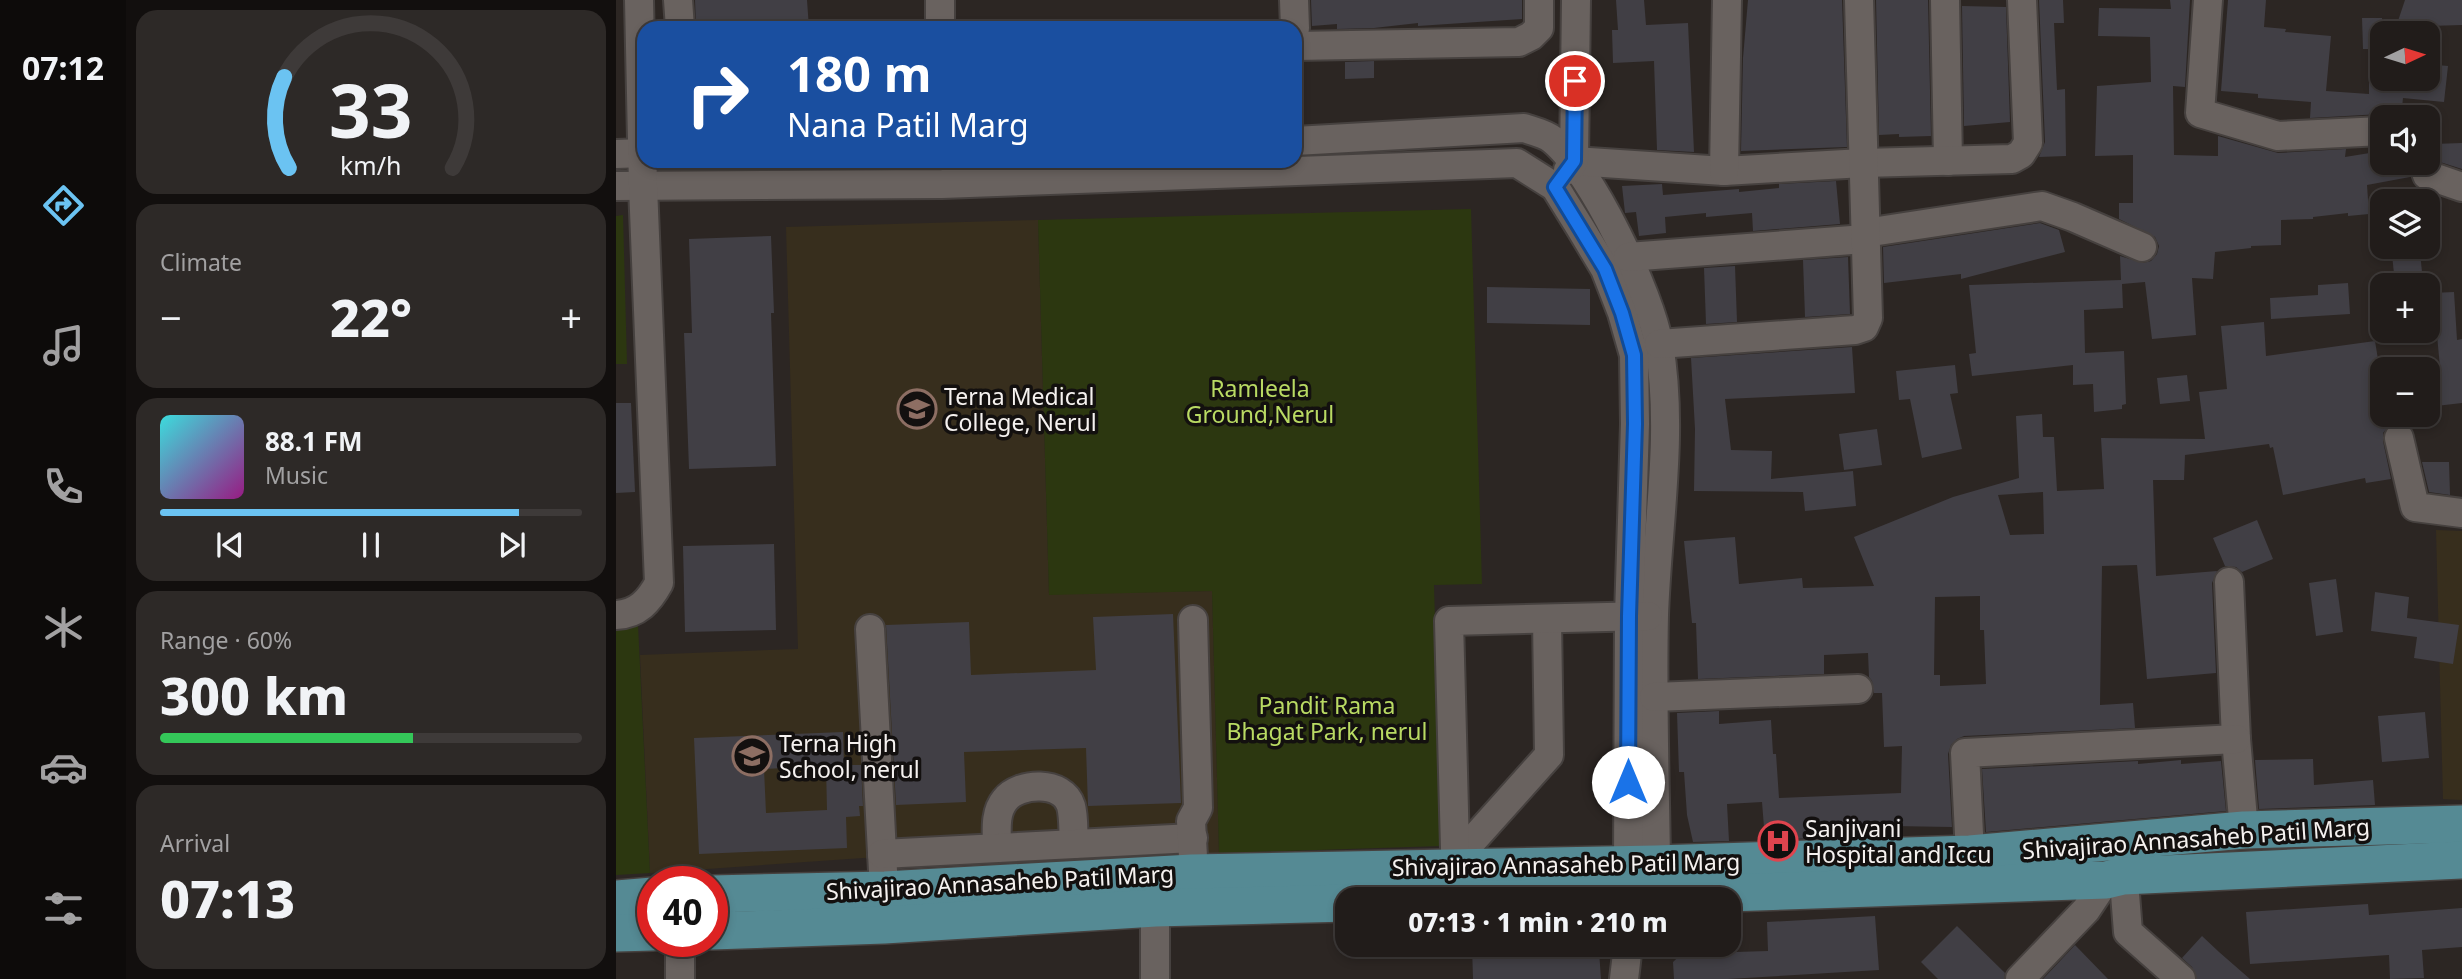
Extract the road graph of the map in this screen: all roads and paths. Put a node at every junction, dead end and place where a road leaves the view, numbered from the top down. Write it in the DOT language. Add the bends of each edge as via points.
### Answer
graph roads {
  1 [pos="639,0"];
  2 [pos="678,0"];
  3 [pos="940,0"];
  4 [pos="1294,0"];
  5 [pos="1539,0"];
  6 [pos="1576,0"];
  7 [pos="1727,0"];
  8 [pos="1859,0"];
  9 [pos="1945,0"];
  10 [pos="2022,0"];
  11 [pos="2208,0"];
  12 [pos="640,21"];
  13 [pos="680,21"];
  14 [pos="940,21"];
  15 [pos="1295,21"];
  16 [pos="1302,45"];
  17 [pos="2370,132"];
  18 [pos="1302,141"];
  19 [pos="637,153"];
  20 [pos="616,154"];
  21 [pos="1574,161"];
  22 [pos="1948,161"];
  23 [pos="1863,163"];
  24 [pos="1302,166"];
  25 [pos="637,168"];
  26 [pos="1177,168"];
  27 [pos="1724,171"];
  28 [pos="942,173"];
  29 [pos="2427,175"];
  30 [pos="629,186"];
  31 [pos="1555,187"];
  32 [pos="2462,187"];
  33 [pos="1865,236"];
  34 [pos="2142,247"];
  35 [pos="1628,257"];
  36 [pos="1659,344"];
  37 [pos="1635,419"];
  38 [pos="1665,419"];
  39 [pos="2399,438"];
  40 [pos="2462,513"];
  41 [pos="2229,582"];
  42 [pos="616,615"];
  43 [pos="1641,616"];
  44 [pos="1547,619"];
  45 [pos="1193,620"];
  46 [pos="870,629"];
  47 [pos="1858,688"];
  48 [pos="1654,697"];
  49 [pos="2236,739"];
  50 [pos="2462,824"];
  51 [pos="2244,830"];
  52 [pos="2122,839"];
  53 [pos="1074,845"];
  54 [pos="997,848"];
  55 [pos="1970,854"];
  56 [pos="2462,860"];
  57 [pos="1192,873"];
  58 [pos="2115,878"];
  59 [pos="1455,881"];
  60 [pos="1640,881"];
  61 [pos="884,890"];
  62 [pos="728,894"];
  63 [pos="637,897"];
  64 [pos="616,898"];
  65 [pos="1335,900"];
  66 [pos="1155,908"];
  67 [pos="728,926"];
  68 [pos="637,932"];
  69 [pos="616,933"];
  70 [pos="681,957"];
  71 [pos="1627,957"];
  72 [pos="2171,976"];
  73 [pos="680,979"];
  74 [pos="1155,979"];
  75 [pos="1624,979"];
  76 [pos="2020,979"];
  1 -- 12 [label="street"];
  2 -- 13 [label="street"];
  3 -- 14 [label="street"];
  4 -- 15 [label="street"];
  5 -- 16 [label="street" via="1539,27 1518,42"];
  6 -- 21 [label="street"];
  7 -- 27 [label="street"];
  8 -- 23 [label="street"];
  9 -- 22 [label="street"];
  10 -- 22 [label="street" via="2028,143 2012,159"];
  11 -- 17 [label="street" via="2200,113 2278,136"];
  18 -- 21 [label="street" via="1524,128 1551,138"];
  19 -- 20 [label="street"];
  21 -- 27 [label="street"];
  21 -- 31 [label="street"];
  21 -- 35 [label="street"];
  22 -- 23 [label="street"];
  23 -- 27 [label="street"];
  23 -- 33 [label="street"];
  24 -- 31 [label="street" via="1517,163"];
  25 -- 30 [label="street"];
  26 -- 28 [label="street"];
  28 -- 30 [label="street"];
  29 -- 32 [label="street"];
  30 -- 42 [label="street" via="659,583 650,601 628,615"];
  31 -- 37 [label="street" via="1605,269 1622,313 1634,355"];
  33 -- 34 [label="street" via="2042,206"];
  33 -- 35 [label="street"];
  33 -- 36 [label="street" via="1868,318 1864,327"];
  35 -- 36 [label="street"];
  36 -- 38 [label="street"];
  37 -- 38 [label="street"];
  37 -- 43 [label="street"];
  38 -- 43 [label="street"];
  39 -- 40 [label="street" via="2415,507"];
  41 -- 49 [label="street"];
  43 -- 44 [label="street"];
  43 -- 48 [label="street"];
  43 -- 60 [label="street"];
  44 -- 59 [label="street" via="1549,755"];
  44 -- 59 [label="street" via="1449,621"];
  45 -- 57 [label="street" via="1198,808 1191,821"];
  46 -- 61 [label="street"];
  47 -- 48 [label="street"];
  48 -- 60 [label="street"];
  49 -- 51 [label="street"];
  49 -- 55 [label="street" via="1965,753"];
  50 -- 51 [label="main road, Shivajirao Annasaheb Patil Marg"];
  51 -- 52 [label="main road, Shivajirao Annasaheb Patil Marg"];
  52 -- 55 [label="main road, Shivajirao Annasaheb Patil Marg"];
  52 -- 58 [label="street"];
  53 -- 54 [label="street"];
  53 -- 54 [label="street" via="1070,804 1064,795 1052,788 1031,787 1006,798 1000,807"];
  53 -- 57 [label="street"];
  54 -- 61 [label="street"];
  55 -- 60 [label="main road, Shivajirao Annasaheb Patil Marg"];
  56 -- 58 [label="main road, Shivajirao Annasaheb Patil Marg"];
  57 -- 59 [label="main road, Shivajirao Annasaheb Patil Marg"];
  57 -- 61 [label="main road, Shivajirao Annasaheb Patil Marg"];
  57 -- 65 [label="main road, Shivajirao Annasaheb Patil Marg"];
  57 -- 66 [label="main road, Shivajirao Annasaheb Patil Marg"];
  58 -- 60 [label="main road, Shivajirao Annasaheb Patil Marg"];
  58 -- 72 [label="street" via="2128,932"];
  58 -- 76 [label="street"];
  59 -- 60 [label="main road, Shivajirao Annasaheb Patil Marg"];
  61 -- 62 [label="main road, Shivajirao Annasaheb Patil Marg"];
  61 -- 66 [label="main road, Shivajirao Annasaheb Patil Marg"];
  61 -- 67 [label="main road, Shivajirao Annasaheb Patil Marg"];
  63 -- 64 [label="main road"];
  66 -- 74 [label="street"];
  68 -- 69 [label="main road"];
  70 -- 73 [label="street"];
  71 -- 75 [label="street"];
}
